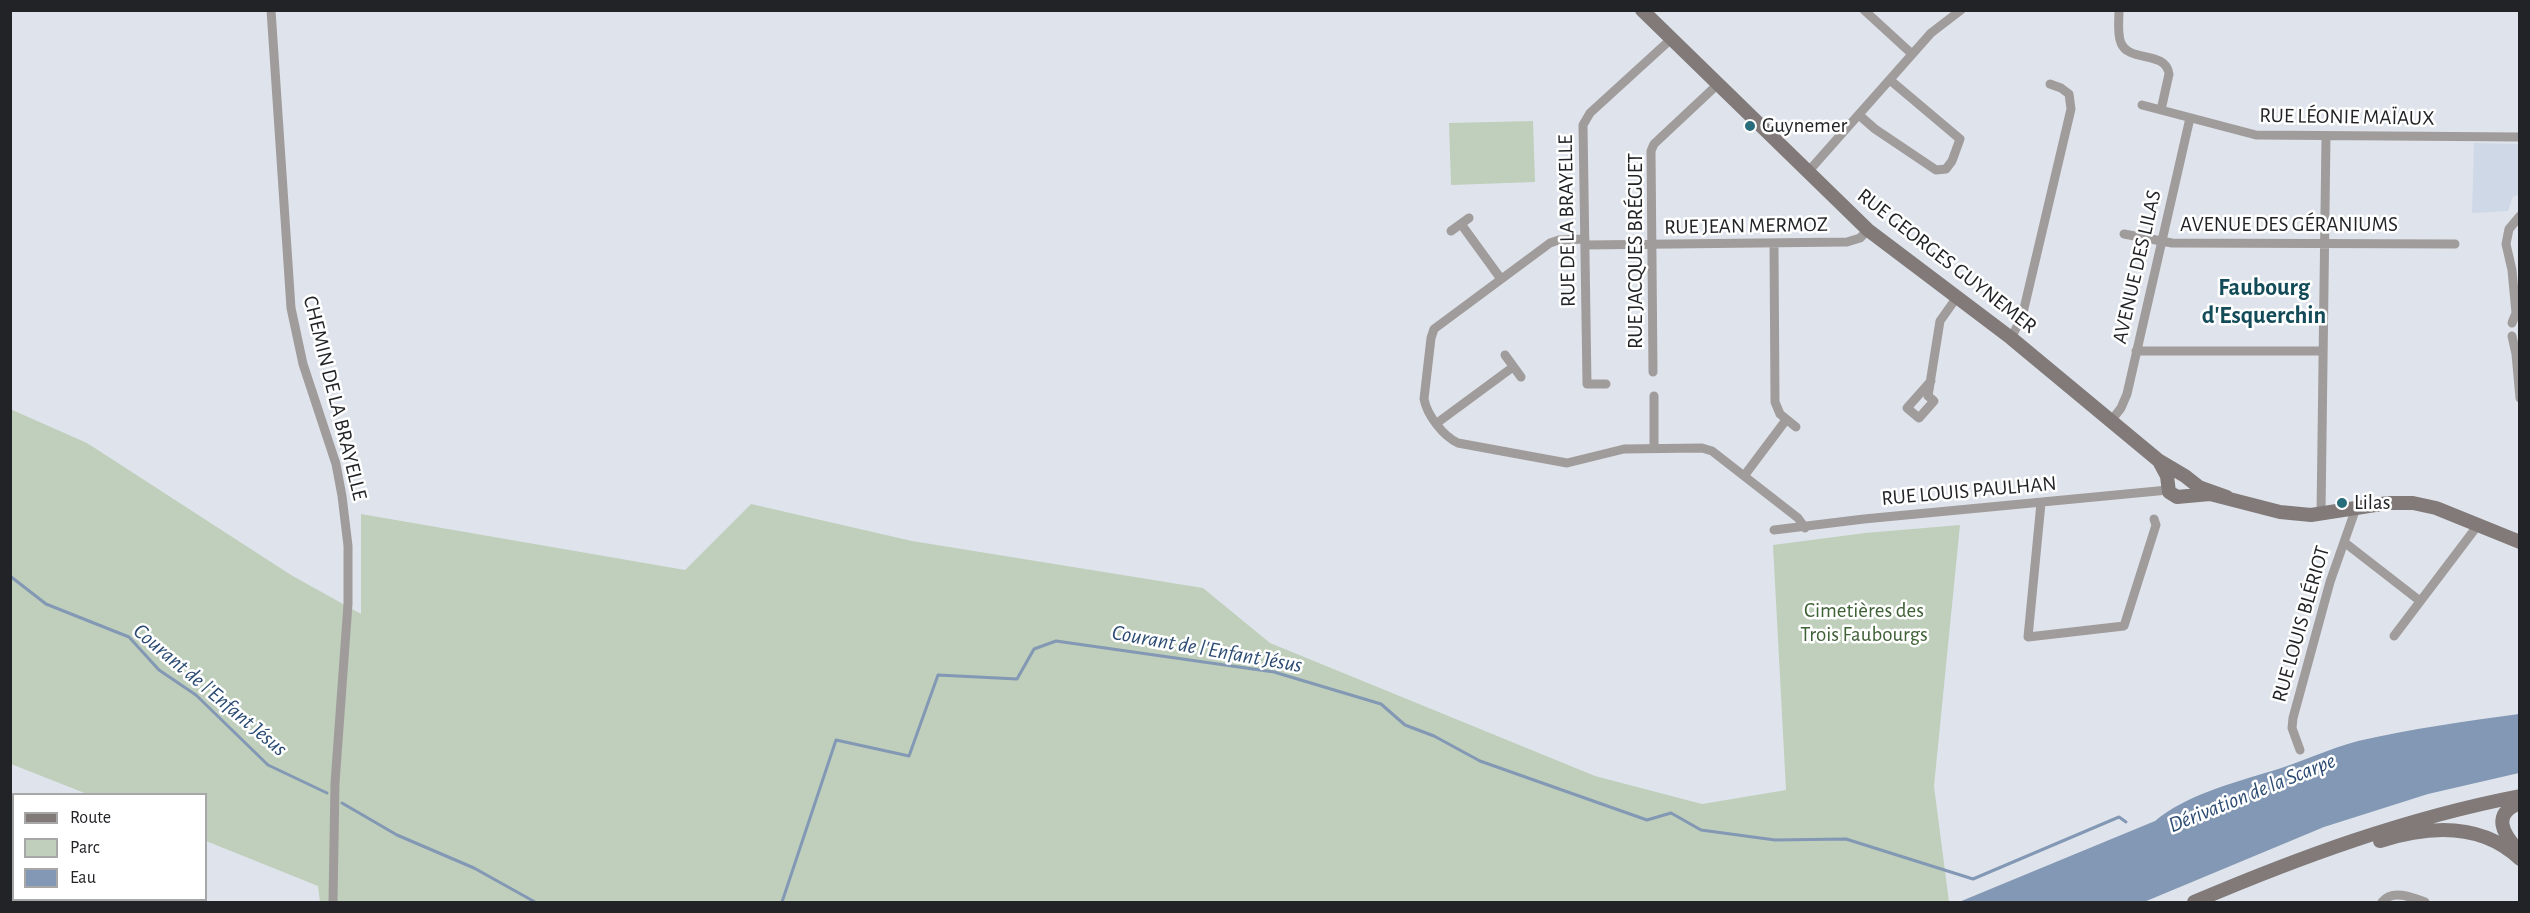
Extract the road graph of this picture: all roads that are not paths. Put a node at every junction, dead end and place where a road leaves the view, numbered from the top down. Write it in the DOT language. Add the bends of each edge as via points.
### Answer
graph roads {
  1 [pos="271,10"];
  2 [pos="1864,10"];
  3 [pos="1961,10"];
  4 [pos="2119,10"];
  5 [pos="1647,12"];
  6 [pos="1670,40"];
  7 [pos="1912,54"];
  8 [pos="1890,80"];
  9 [pos="2050,84"];
  10 [pos="1717,85"];
  11 [pos="2142,105"];
  12 [pos="2161,110"];
  13 [pos="1859,115"];
  14 [pos="2190,118"];
  15 [pos="2326,136"];
  16 [pos="2520,137"];
  17 [pos="1807,173"];
  18 [pos="2520,216"];
  19 [pos="1469,218"];
  20 [pos="1461,224"];
  21 [pos="1868,230"];
  22 [pos="1451,231"];
  23 [pos="2124,234"];
  24 [pos="1585,242"];
  25 [pos="2162,242"];
  26 [pos="1774,243"];
  27 [pos="2324,244"];
  28 [pos="2455,244"];
  29 [pos="1651,245"];
  30 [pos="1501,279"];
  31 [pos="1957,297"];
  32 [pos="2512,323"];
  33 [pos="2511,336"];
  34 [pos="2011,338"];
  35 [pos="2136,351"];
  36 [pos="2323,351"];
  37 [pos="1505,355"];
  38 [pos="1513,367"];
  39 [pos="1653,372"];
  40 [pos="1521,377"];
  41 [pos="1931,381"];
  42 [pos="1606,384"];
  43 [pos="1654,396"];
  44 [pos="2520,398"];
  45 [pos="1786,420"];
  46 [pos="2111,421"];
  47 [pos="1437,423"];
  48 [pos="1796,428"];
  49 [pos="1654,448"];
  50 [pos="2158,460"];
  51 [pos="1743,476"];
  52 [pos="2186,477"];
  53 [pos="2168,486"];
  54 [pos="2184,496"];
  55 [pos="2227,497"];
  56 [pos="2041,503"];
  57 [pos="2356,508"];
  58 [pos="2321,514"];
  59 [pos="2154,519"];
  60 [pos="2478,525"];
  61 [pos="1805,528"];
  62 [pos="1774,530"];
  63 [pos="2344,542"];
  64 [pos="2520,542"];
  65 [pos="2420,601"];
  66 [pos="2394,636"];
  67 [pos="2300,750"];
  68 [pos="2520,796"];
  69 [pos="2520,802"];
  70 [pos="2382,831"];
  71 [pos="2519,851"];
  72 [pos="2520,859"];
  73 [pos="333,903"];
  74 [pos="2194,903"];
  75 [pos="2216,903"];
  76 [pos="2382,903"];
  77 [pos="2425,903"];
  1 -- 73 [label="street, CHEMIN DE LA BRAYELLE" via="291,308 303,364 336,464 348,546 348,604 335,783"];
  2 -- 7 [label="street"];
  3 -- 7 [label="street"];
  4 -- 12 [label="street" via="2120,41 2124,48 2168,68"];
  5 -- 6 [label="main road, RUE GEORGES GUYNEMER"];
  6 -- 10 [label="main road, RUE GEORGES GUYNEMER"];
  6 -- 24 [label="street, RUE DE LA BRAYELLE" via="1590,112 1585,121"];
  7 -- 8 [label="street"];
  8 -- 13 [label="street"];
  8 -- 13 [label="street" via="1960,139 1946,169 1936,170"];
  9 -- 34 [label="street" via="2069,94 2071,109 2022,317"];
  10 -- 17 [label="main road, RUE GEORGES GUYNEMER"];
  10 -- 29 [label="street, RUE JACQUES BRÉGUET" via="1652,147"];
  11 -- 12 [label="street, RUE LÉONIE MAÏAUX"];
  12 -- 14 [label="street, RUE LÉONIE MAÏAUX"];
  13 -- 17 [label="street"];
  14 -- 15 [label="street, RUE LÉONIE MAÏAUX" via="2256,135"];
  14 -- 25 [label="street, AVENUE DES LILAS"];
  15 -- 16 [label="street, RUE LÉONIE MAÏAUX"];
  15 -- 27 [label="street"];
  17 -- 21 [label="main road, RUE GEORGES GUYNEMER"];
  18 -- 32 [label="street" via="2509,229 2506,244 2516,313"];
  19 -- 20 [label="street"];
  20 -- 22 [label="street"];
  20 -- 30 [label="street"];
  21 -- 26 [label="street, RUE JEAN MERMOZ" via="1847,242"];
  21 -- 31 [label="main road, RUE GEORGES GUYNEMER"];
  23 -- 25 [label="street, AVENUE DES GÉRANIUMS"];
  24 -- 29 [label="street, RUE JEAN MERMOZ"];
  24 -- 30 [label="street, RUE JEAN MERMOZ" via="1554,241"];
  24 -- 42 [label="street, RUE DE LA BRAYELLE" via="1587,384"];
  25 -- 27 [label="street, AVENUE DES GÉRANIUMS"];
  25 -- 35 [label="street, AVENUE DES LILAS"];
  26 -- 29 [label="street, RUE JEAN MERMOZ"];
  26 -- 45 [label="street" via="1775,402"];
  27 -- 28 [label="street, AVENUE DES GÉRANIUMS"];
  27 -- 36 [label="street"];
  29 -- 39 [label="street, RUE JACQUES BRÉGUET"];
  30 -- 47 [label="street, RUE JEAN MERMOZ" via="1441,322 1432,334 1424,399"];
  31 -- 34 [label="main road, RUE GEORGES GUYNEMER"];
  31 -- 41 [label="street" via="1940,321"];
  33 -- 44 [label="street"];
  34 -- 46 [label="main road, RUE GEORGES GUYNEMER"];
  35 -- 36 [label="street"];
  35 -- 46 [label="street, AVENUE DES LILAS" via="2126,398"];
  36 -- 58 [label="street"];
  37 -- 38 [label="street"];
  38 -- 40 [label="street"];
  38 -- 47 [label="street"];
  43 -- 49 [label="street"];
  45 -- 48 [label="street"];
  45 -- 51 [label="street"];
  46 -- 50 [label="main road, RUE GEORGES GUYNEMER"];
  47 -- 49 [label="street" via="1458,443 1567,463 1619,450"];
  49 -- 51 [label="street" via="1707,450"];
  50 -- 52 [label="main road, RUE GEORGES GUYNEMER"];
  50 -- 53 [label="main road, RUE GEORGES GUYNEMER"];
  51 -- 61 [label="street" via="1798,518"];
  52 -- 53 [label="main road" via="2174,475"];
  52 -- 54 [label="main road" via="2191,489"];
  52 -- 55 [label="main road, RUE GEORGES GUYNEMER" via="2199,487"];
  53 -- 54 [label="main road" via="2175,497"];
  53 -- 56 [label="street, RUE LOUIS PAULHAN"];
  54 -- 55 [label="main road, RUE GEORGES GUYNEMER"];
  55 -- 58 [label="main road, RUE GEORGES GUYNEMER" via="2280,512"];
  56 -- 59 [label="street" via="2028,637 2124,626 2156,525"];
  56 -- 61 [label="street, RUE LOUIS PAULHAN"];
  57 -- 58 [label="main road, RUE GEORGES GUYNEMER"];
  57 -- 60 [label="main road, RUE GEORGES GUYNEMER" via="2413,503"];
  57 -- 63 [label="street, RUE LOUIS BLÉRIOT"];
  60 -- 64 [label="main road, RUE GEORGES GUYNEMER"];
  60 -- 65 [label="street"];
  61 -- 62 [label="street, RUE LOUIS PAULHAN"];
  63 -- 65 [label="street"];
  63 -- 67 [label="street, RUE LOUIS BLÉRIOT" via="2293,718 2293,734"];
  65 -- 66 [label="street"];
  68 -- 70 [label="main road"];
  69 -- 71 [label="main road" via="2508,810 2502,823 2505,835"];
  70 -- 71 [label="main road" via="2427,824 2462,825 2496,835"];
  70 -- 74 [label="main road" via="2287,864"];
  72 -- 75 [label="main road" via="2500,844 2469,832 2444,829 2410,833 2326,859"];
  76 -- 77 [label="street" via="2392,895"];
}
